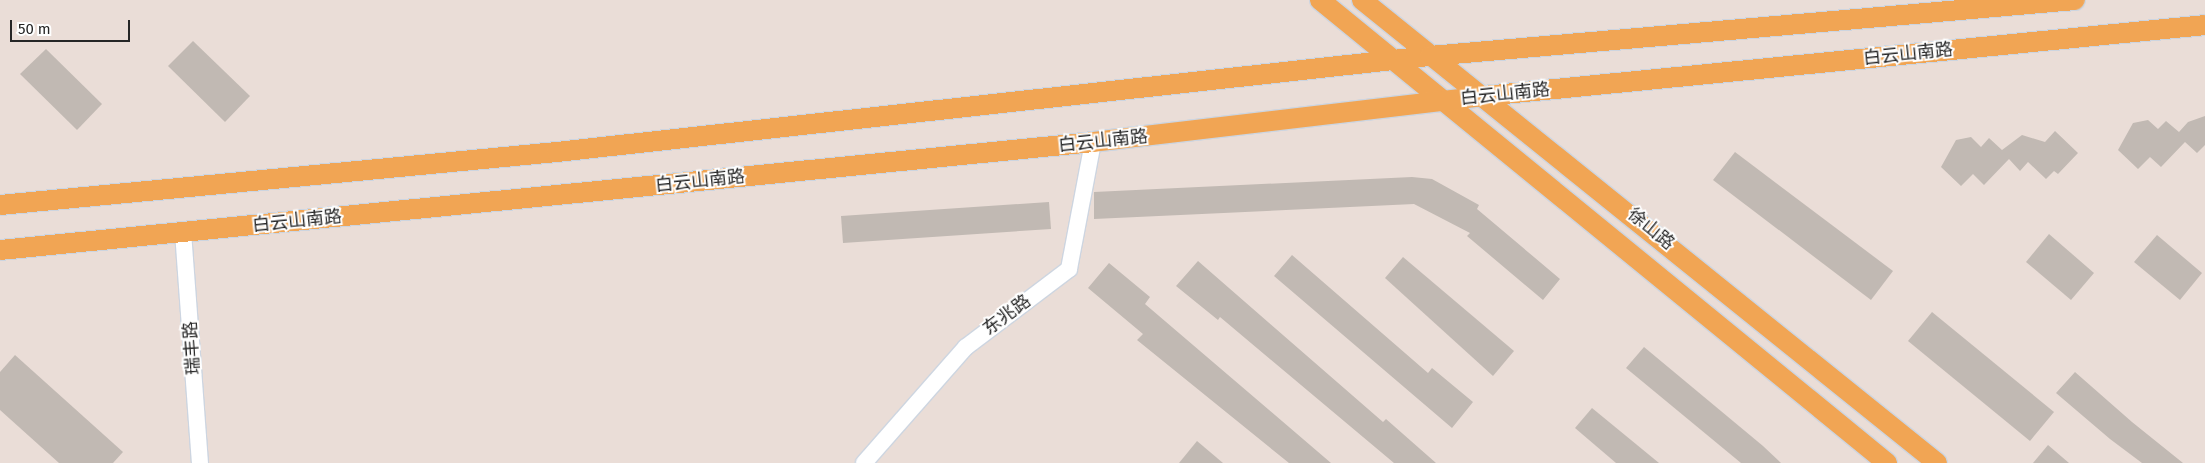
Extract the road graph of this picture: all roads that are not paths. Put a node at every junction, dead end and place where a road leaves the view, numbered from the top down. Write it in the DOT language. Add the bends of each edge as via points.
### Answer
graph roads {
  1 [pos="1320,0"];
  2 [pos="1362,0"];
  3 [pos="2075,0"];
  4 [pos="2205,25"];
  5 [pos="1430,56"];
  6 [pos="1393,60"];
  7 [pos="1484,96"];
  8 [pos="1443,100"];
  9 [pos="1094,142"];
  10 [pos="0,205"];
  11 [pos="183,232"];
  12 [pos="0,250"];
  13 [pos="200,463"];
  14 [pos="864,463"];
  15 [pos="1887,463"];
  16 [pos="1937,463"];
  1 -- 6 [label="main road, 徐山路"];
  2 -- 5 [label="main road, 徐山路"];
  3 -- 5 [label="main road"];
  4 -- 7 [label="main road, 白云山南路"];
  5 -- 6 [label="main road"];
  5 -- 7 [label="main road, 徐山路"];
  6 -- 8 [label="main road, 徐山路"];
  6 -- 10 [label="main road" via="556,152"];
  7 -- 8 [label="main road, 白云山南路"];
  7 -- 16 [label="main road, 徐山路"];
  8 -- 9 [label="main road, 白云山南路"];
  8 -- 15 [label="main road, 徐山路"];
  9 -- 11 [label="main road, 白云山南路"];
  9 -- 14 [label="street, 东兆路" via="1069,269 966,347"];
  11 -- 12 [label="main road, 白云山南路"];
  11 -- 13 [label="street, 瑞丰路"];
}
